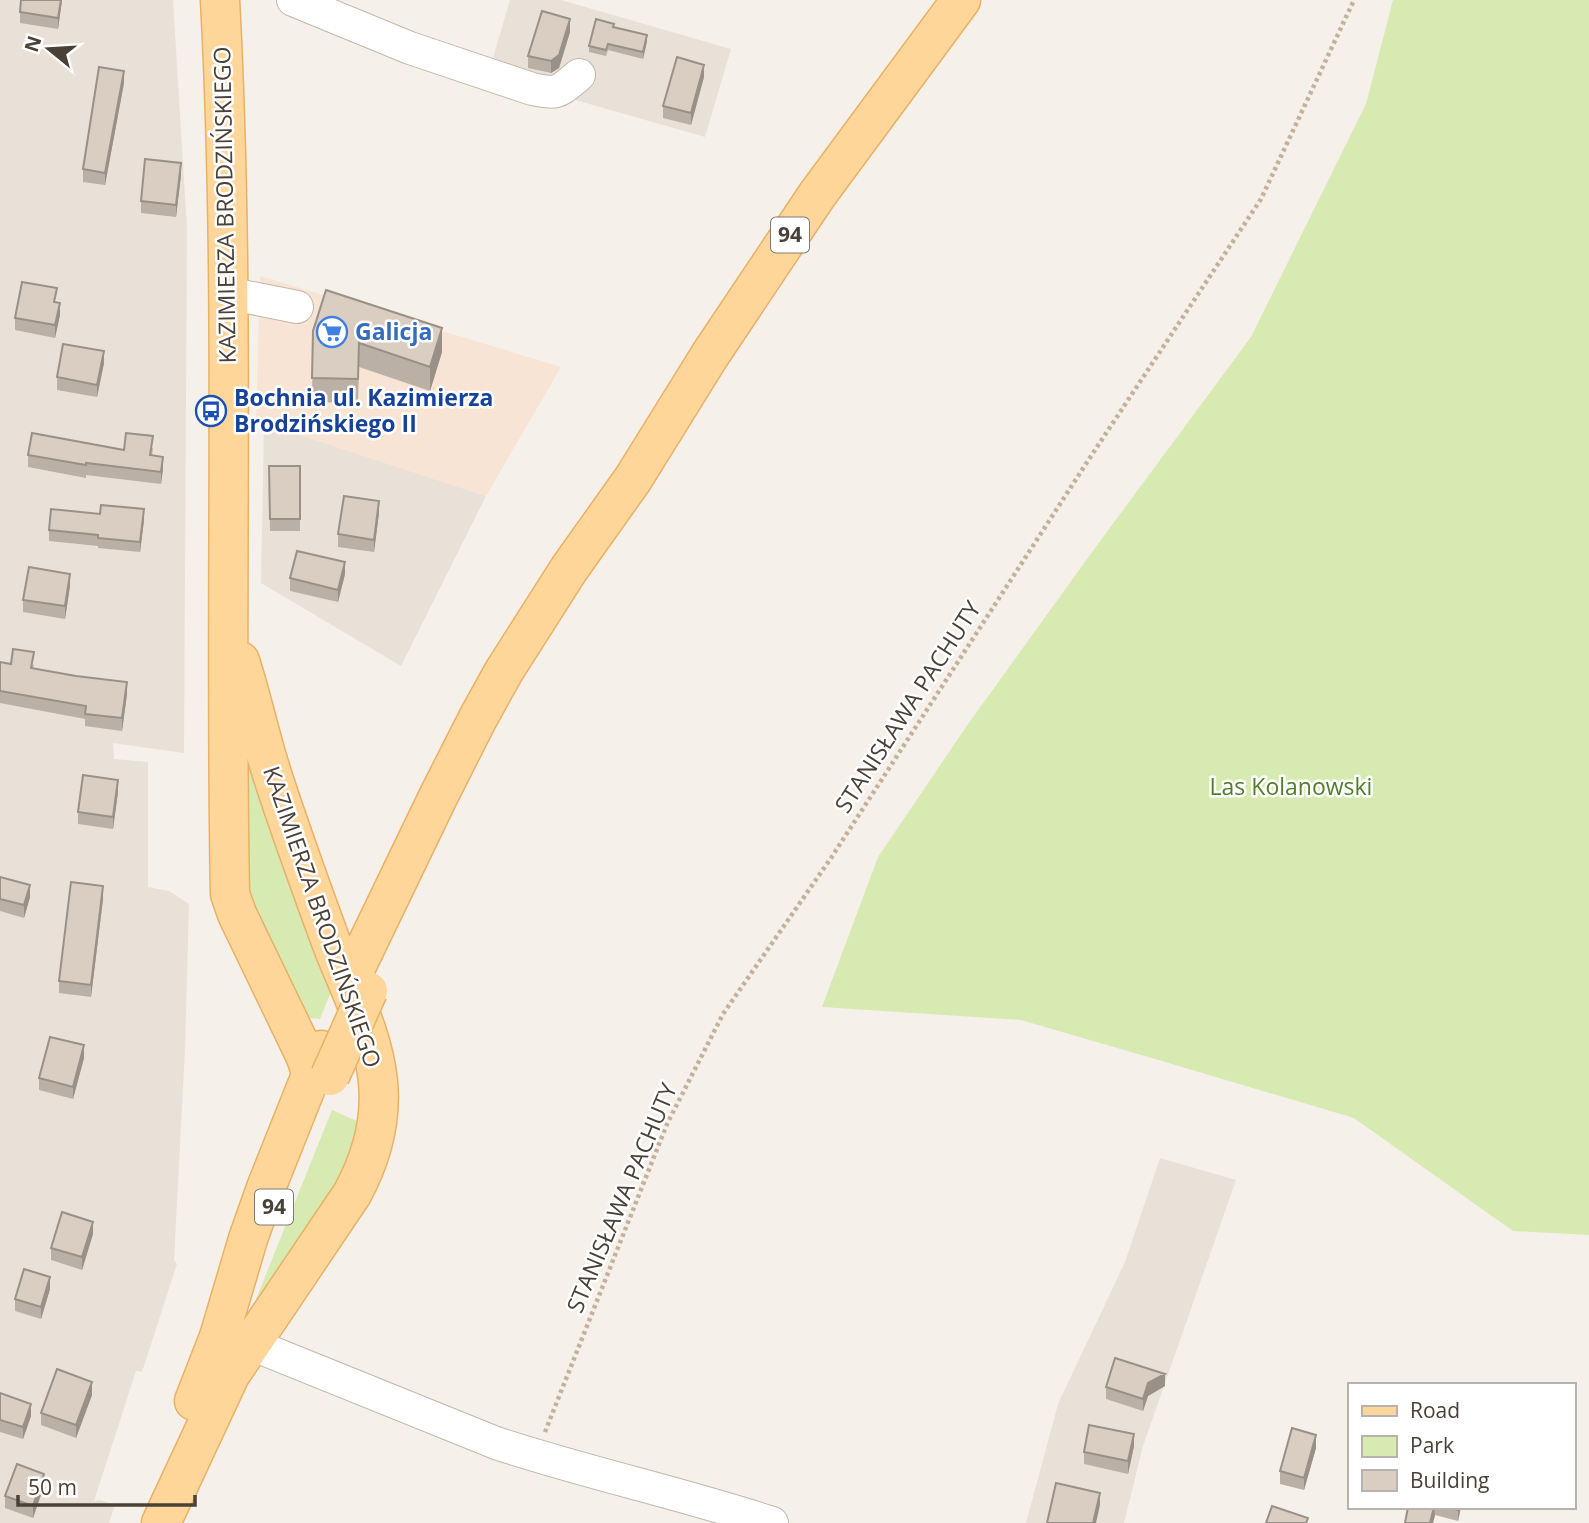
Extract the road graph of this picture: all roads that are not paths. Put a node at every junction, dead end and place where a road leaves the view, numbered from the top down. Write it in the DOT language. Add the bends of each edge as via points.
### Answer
graph roads {
  1 [pos="220,0"];
  2 [pos="293,0"];
  3 [pos="961,0"];
  4 [pos="579,75"];
  5 [pos="227,293"];
  6 [pos="297,307"];
  7 [pos="228,621"];
  8 [pos="322,1062"];
  9 [pos="235,1340"];
  10 [pos="155,1523"];
  11 [pos="162,1523"];
  12 [pos="772,1523"];
  1 -- 5 [label="main road, KAZIMIERZA BRODZIŃSKIEGO"];
  2 -- 4 [label="street" via="410,48 532,89 552,93"];
  3 -- 8 [label="main road, 94, bridge" via="817,195 633,479"];
  5 -- 6 [label="street"];
  5 -- 7 [label="main road, KAZIMIERZA BRODZIŃSKIEGO"];
  7 -- 8 [label="main road, KAZIMIERZA BRODZIŃSKIEGO" via="230,894 308,1062"];
  7 -- 9 [label="main road, KAZIMIERZA BRODZIŃSKIEGO" via="276,784 373,1053 380,1113 373,1146 352,1194"];
  8 -- 9 [label="main road, 94"];
  9 -- 10 [label="main road, KAZIMIERZA BRODZIŃSKIEGO / 94" via="198,1391"];
  9 -- 11 [label="main road" via="230,1376"];
  9 -- 12 [label="street" via="496,1443"];
}
